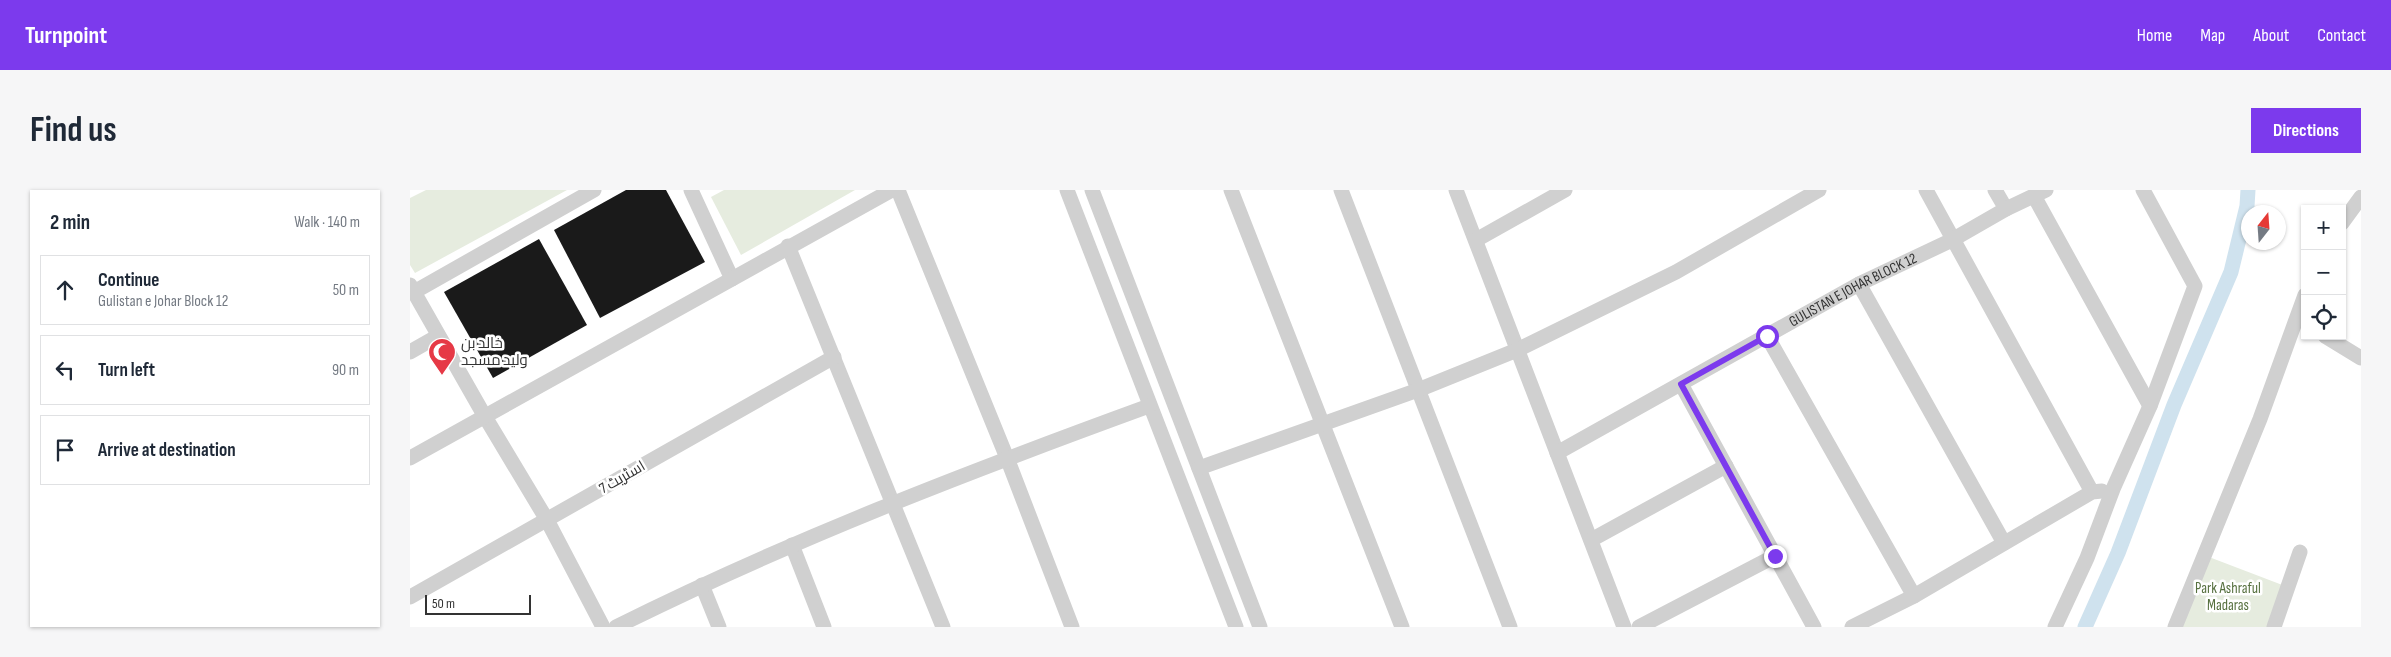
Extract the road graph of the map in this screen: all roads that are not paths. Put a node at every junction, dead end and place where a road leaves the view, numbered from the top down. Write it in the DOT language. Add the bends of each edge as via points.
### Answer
graph roads {
  1 [pos="594,190"];
  2 [pos="892,190"];
  3 [pos="898,190"];
  4 [pos="1067,190"];
  5 [pos="1092,190"];
  6 [pos="1232,190"];
  7 [pos="1341,190"];
  8 [pos="1456,190"];
  9 [pos="1565,190"];
  10 [pos="1819,190"];
  11 [pos="1926,190"];
  12 [pos="1995,190"];
  13 [pos="2143,190"];
  14 [pos="695,191"];
  15 [pos="2040,193"];
  16 [pos="2361,197"];
  17 [pos="2006,209"];
  18 [pos="2346,218"];
  19 [pos="1476,240"];
  20 [pos="1952,240"];
  21 [pos="788,246"];
  22 [pos="732,279"];
  23 [pos="1859,284"];
  24 [pos="412,288"];
  25 [pos="2300,321"];
  26 [pos="438,336"];
  27 [pos="1767,336"];
  28 [pos="2332,340"];
  29 [pos="1517,350"];
  30 [pos="410,352"];
  31 [pos="834,357"];
  32 [pos="2361,358"];
  33 [pos="1681,384"];
  34 [pos="1418,390"];
  35 [pos="1149,406"];
  36 [pos="2150,406"];
  37 [pos="484,415"];
  38 [pos="1322,422"];
  39 [pos="1557,453"];
  40 [pos="410,458"];
  41 [pos="1007,458"];
  42 [pos="1726,466"];
  43 [pos="1199,468"];
  44 [pos="2113,489"];
  45 [pos="2092,492"];
  46 [pos="894,502"];
  47 [pos="547,520"];
  48 [pos="1590,540"];
  49 [pos="1226,541"];
  50 [pos="2004,543"];
  51 [pos="792,545"];
  52 [pos="1205,550"];
  53 [pos="2300,552"];
  54 [pos="1775,556"];
  55 [pos="702,584"];
  56 [pos="1914,596"];
  57 [pos="410,597"];
  58 [pos="603,627"];
  59 [pos="616,627"];
  60 [pos="719,627"];
  61 [pos="824,627"];
  62 [pos="943,627"];
  63 [pos="1072,627"];
  64 [pos="1236,627"];
  65 [pos="1260,627"];
  66 [pos="1402,627"];
  67 [pos="1510,627"];
  68 [pos="1624,627"];
  69 [pos="1639,627"];
  70 [pos="1814,627"];
  71 [pos="1852,627"];
  72 [pos="2055,627"];
  73 [pos="2175,627"];
  74 [pos="2274,627"];
  1 -- 24 [label="street"];
  2 -- 21 [label="street"];
  3 -- 41 [label="street"];
  4 -- 35 [label="street"];
  5 -- 43 [label="street"];
  6 -- 38 [label="street"];
  7 -- 34 [label="street"];
  8 -- 19 [label="street"];
  9 -- 19 [label="street"];
  10 -- 29 [label="street" via="1676,272"];
  11 -- 20 [label="street"];
  12 -- 17 [label="street"];
  13 -- 36 [label="street" via="2195,286"];
  14 -- 22 [label="street"];
  15 -- 17 [label="street, GULISTAN E JOHAR BLOCK 12"];
  15 -- 36 [label="street"];
  16 -- 18 [label="street"];
  17 -- 20 [label="street, GULISTAN E JOHAR BLOCK 12"];
  19 -- 29 [label="street"];
  20 -- 23 [label="street, GULISTAN E JOHAR BLOCK 12"];
  20 -- 45 [label="street"];
  21 -- 22 [label="street"];
  21 -- 31 [label="street"];
  22 -- 37 [label="street"];
  23 -- 27 [label="street, GULISTAN E JOHAR BLOCK 12"];
  23 -- 50 [label="street"];
  24 -- 26 [label="street"];
  25 -- 73 [label="street"];
  26 -- 30 [label="street"];
  26 -- 37 [label="street"];
  27 -- 33 [label="street, GULISTAN E JOHAR BLOCK 12"];
  27 -- 56 [label="street"];
  28 -- 32 [label="street"];
  29 -- 34 [label="street"];
  29 -- 39 [label="street"];
  31 -- 46 [label="street"];
  31 -- 47 [label="street, اسٹریٹ 7"];
  33 -- 39 [label="street, GULISTAN E JOHAR BLOCK 12"];
  33 -- 42 [label="street"];
  34 -- 38 [label="street"];
  34 -- 67 [label="street"];
  35 -- 41 [label="street"];
  35 -- 52 [label="street"];
  36 -- 44 [label="street"];
  37 -- 40 [label="street"];
  37 -- 47 [label="street"];
  38 -- 43 [label="street"];
  38 -- 66 [label="street"];
  39 -- 48 [label="street"];
  41 -- 46 [label="street"];
  41 -- 63 [label="street"];
  42 -- 48 [label="street"];
  42 -- 54 [label="street"];
  43 -- 49 [label="street"];
  44 -- 45 [label="street"];
  44 -- 72 [label="street" via="2087,558"];
  45 -- 50 [label="street"];
  46 -- 51 [label="street"];
  46 -- 62 [label="street"];
  47 -- 57 [label="street, اسٹریٹ 7"];
  47 -- 58 [label="street"];
  48 -- 68 [label="street"];
  49 -- 52 [label="street"];
  49 -- 65 [label="street"];
  50 -- 56 [label="street"];
  51 -- 55 [label="street"];
  51 -- 61 [label="street"];
  52 -- 64 [label="street"];
  53 -- 74 [label="street"];
  54 -- 69 [label="street"];
  54 -- 70 [label="street"];
  55 -- 59 [label="street"];
  55 -- 60 [label="street"];
  56 -- 71 [label="street"];
}
